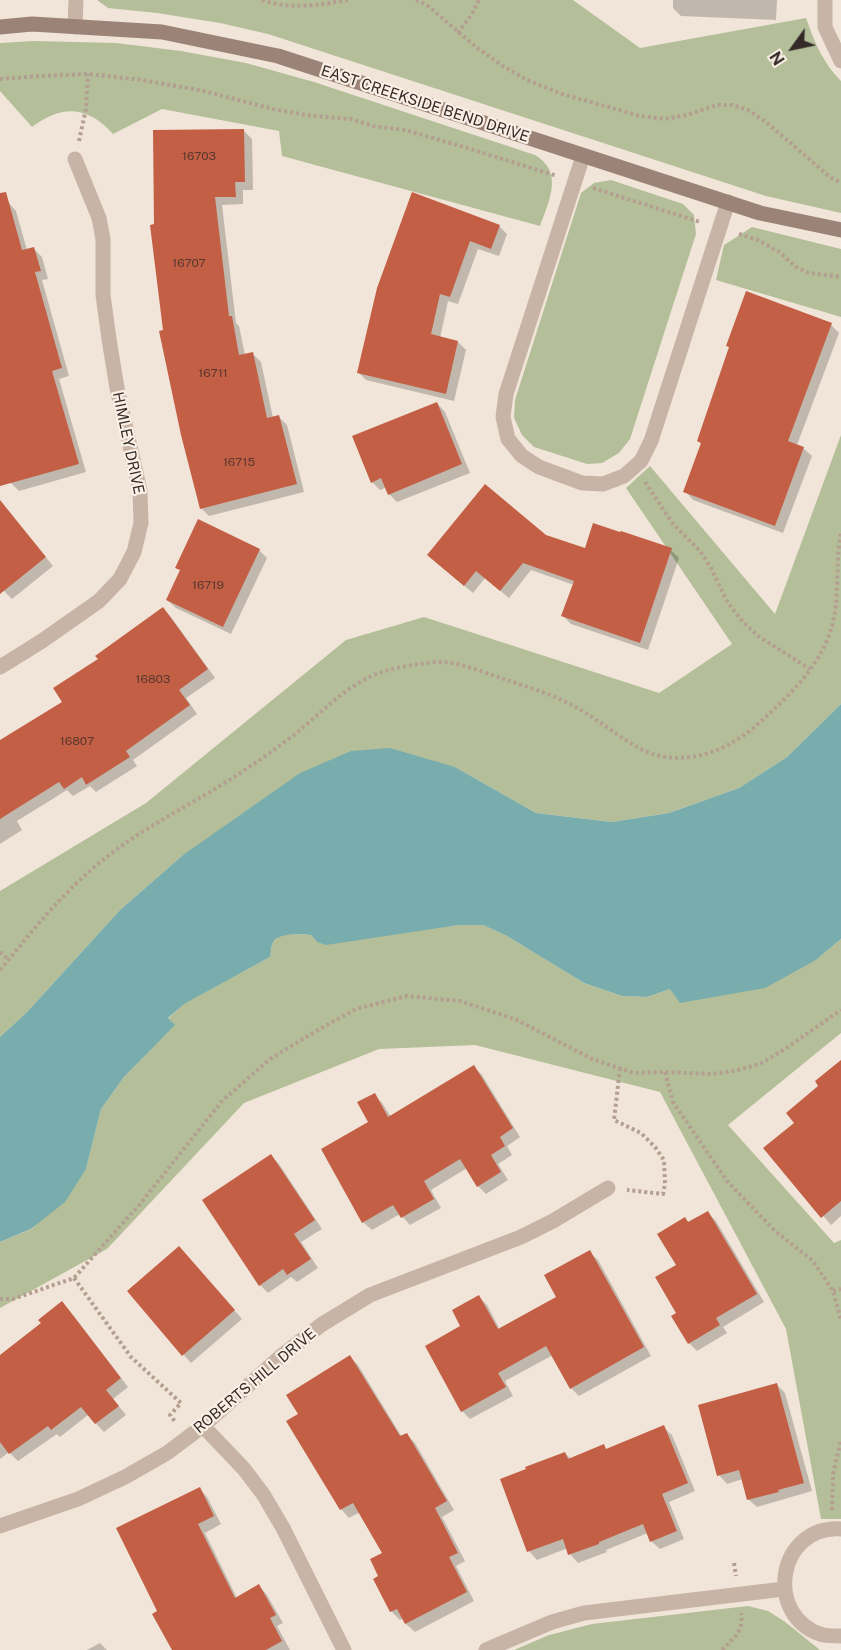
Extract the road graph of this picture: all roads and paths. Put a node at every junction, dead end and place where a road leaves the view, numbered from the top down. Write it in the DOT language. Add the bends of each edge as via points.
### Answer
graph roads {
  1 [pos="76,0"];
  2 [pos="262,0"];
  3 [pos="348,0"];
  4 [pos="416,0"];
  5 [pos="479,0"];
  6 [pos="825,0"];
  7 [pos="0,27"];
  8 [pos="75,27"];
  9 [pos="458,33"];
  10 [pos="841,61"];
  11 [pos="88,74"];
  12 [pos="0,79"];
  13 [pos="583,156"];
  14 [pos="75,159"];
  15 [pos="574,182"];
  16 [pos="841,183"];
  17 [pos="728,202"];
  18 [pos="720,229"];
  19 [pos="841,230"];
  20 [pos="841,277"];
  21 [pos="633,467"];
  22 [pos="841,532"];
  23 [pos="0,667"];
  24 [pos="810,669"];
  25 [pos="0,952"];
  26 [pos="9,960"];
  27 [pos="0,970"];
  28 [pos="841,1010"];
  29 [pos="620,1068"];
  30 [pos="665,1072"];
  31 [pos="608,1188"];
  32 [pos="74,1278"];
  33 [pos="841,1289"];
  34 [pos="833,1291"];
  35 [pos="0,1299"];
  36 [pos="841,1320"];
  37 [pos="203,1426"];
  38 [pos="188,1437"];
  39 [pos="841,1440"];
  40 [pos="832,1510"];
  41 [pos="0,1526"];
  42 [pos="841,1529"];
  43 [pos="784,1589"];
  44 [pos="841,1636"];
  45 [pos="344,1650"];
  46 [pos="486,1650"];
  1 -- 8 [label="street"];
  2 -- 3 [label="path" via="297,6"];
  4 -- 9 [label="path"];
  5 -- 9 [label="path"];
  6 -- 10 [label="street" via="825,27"];
  7 -- 8 [label="street, EAST CREEKSIDE BEND DRIVE"];
  8 -- 13 [label="street, EAST CREEKSIDE BEND DRIVE" via="162,32 278,56"];
  9 -- 16 [label="path" via="527,80 640,116 665,119 717,105 748,110"];
  11 -- 12 [label="path"];
  11 -- 14 [label="path" via="86,109"];
  11 -- 15 [label="path" via="142,80 273,109 405,130"];
  13 -- 15 [label="street"];
  13 -- 17 [label="street, EAST CREEKSIDE BEND DRIVE"];
  14 -- 23 [label="street, HIMLEY DRIVE" via="99,218 103,239 109,339 140,491 141,523 134,552 120,579 99,601"];
  15 -- 18 [label="path"];
  15 -- 21 [label="street" via="506,394 503,417 508,439 522,456 539,467 582,483 603,484 624,476"];
  17 -- 18 [label="street"];
  17 -- 19 [label="street, EAST CREEKSIDE BEND DRIVE"];
  18 -- 20 [label="path" via="758,240 810,273"];
  18 -- 21 [label="street" via="651,441 641,461"];
  21 -- 24 [label="path" via="673,524 700,551 743,622"];
  22 -- 24 [label="path" via="833,625"];
  24 -- 26 [label="path" via="754,728 714,751 684,758 647,752 577,707 468,667 424,663 369,677 349,688 246,770 136,835 106,858 71,888"];
  25 -- 26 [label="path"];
  26 -- 27 [label="path"];
  28 -- 30 [label="path" via="760,1064 712,1074"];
  29 -- 30 [label="path" via="634,1073"];
  29 -- 31 [label="path" via="614,1120 641,1133 655,1147 664,1160 665,1184 663,1194"];
  29 -- 32 [label="path" via="592,1059 517,1020 460,1001 407,996 356,1009 270,1059 222,1101 140,1204"];
  30 -- 34 [label="path" via="673,1102 728,1181 774,1231 813,1261"];
  31 -- 37 [label="street, ROBERTS HILL DRIVE" via="521,1237 370,1295 321,1325 280,1357"];
  32 -- 35 [label="path" via="13,1299"];
  32 -- 38 [label="path" via="131,1357 181,1403 170,1415"];
  33 -- 34 [label="path"];
  34 -- 36 [label="path"];
  37 -- 38 [label="street, ROBERTS HILL DRIVE"];
  37 -- 45 [label="street" via="263,1494"];
  38 -- 41 [label="street, ROBERTS HILL DRIVE" via="125,1477"];
  39 -- 40 [label="path" via="833,1474"];
  42 -- 43 [label="street" via="811,1535 795,1549 786,1568"];
  43 -- 44 [label="street" via="791,1609 804,1625 823,1635"];
  43 -- 46 [label="street" via="584,1613"];
}
